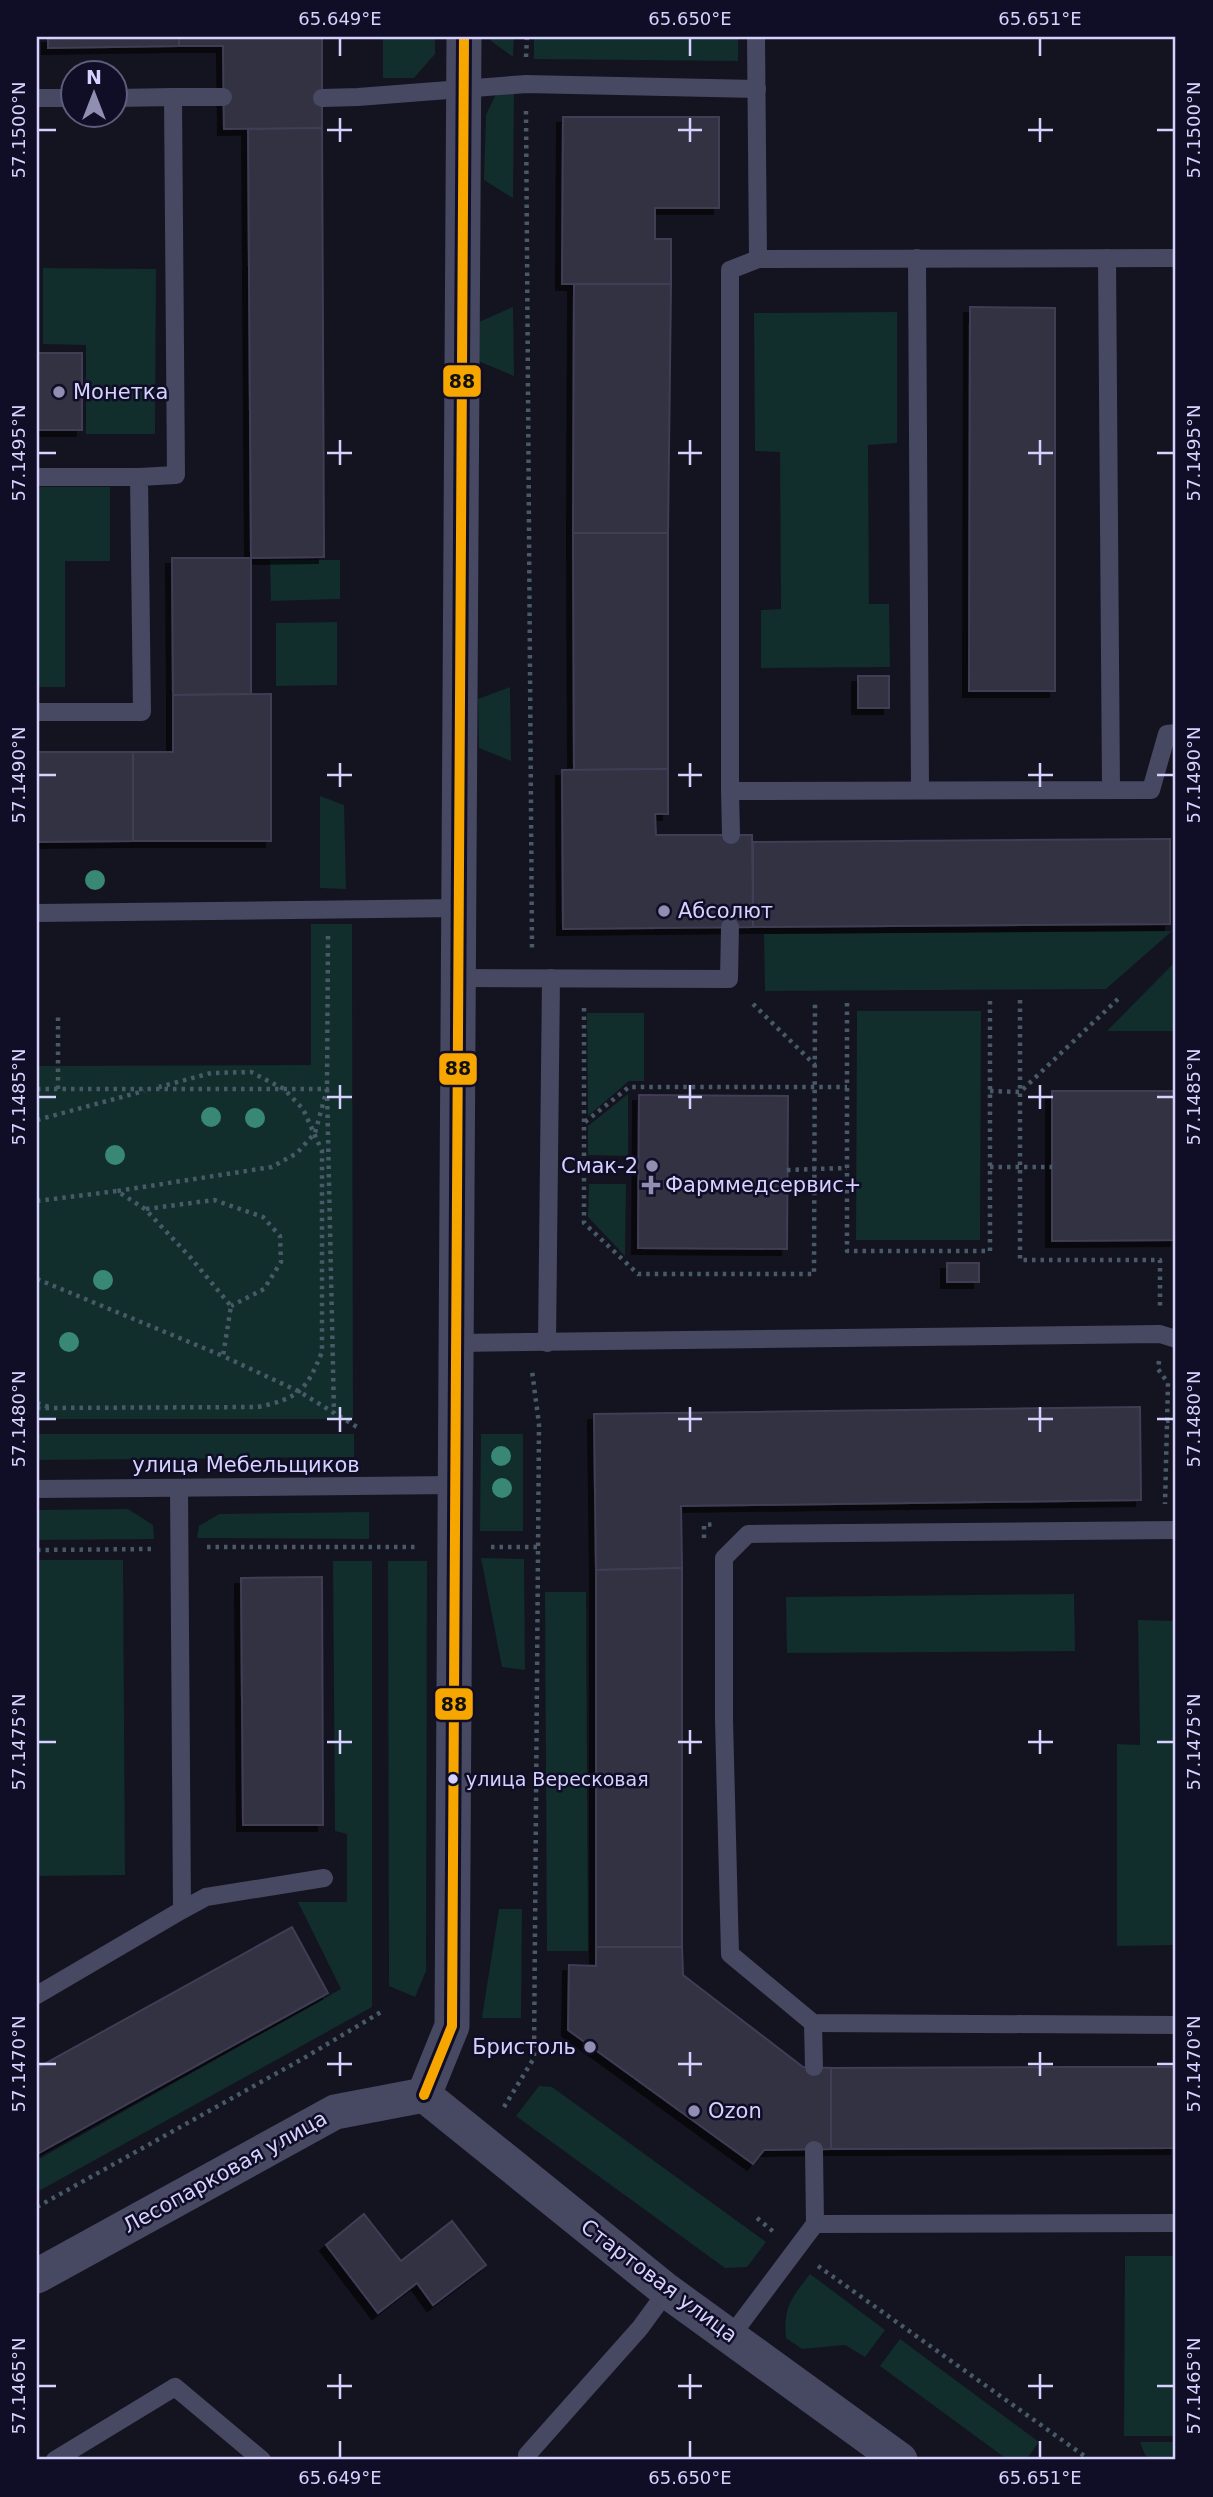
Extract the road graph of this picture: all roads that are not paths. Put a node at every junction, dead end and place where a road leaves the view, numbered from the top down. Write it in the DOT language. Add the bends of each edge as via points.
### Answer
graph roads {
  1 [pos="464,37"];
  2 [pos="756,37"];
  3 [pos="757,89"];
  4 [pos="465,90"];
  5 [pos="173,97"];
  6 [pos="223,97"];
  7 [pos="37,98"];
  8 [pos="60,98"];
  9 [pos="130,98"];
  10 [pos="322,98"];
  11 [pos="917,258"];
  12 [pos="1107,258"];
  13 [pos="1176,258"];
  14 [pos="758,259"];
  15 [pos="37,477"];
  16 [pos="139,477"];
  17 [pos="37,712"];
  18 [pos="1176,733"];
  19 [pos="920,790"];
  20 [pos="1111,790"];
  21 [pos="730,791"];
  22 [pos="731,835"];
  23 [pos="459,908"];
  24 [pos="37,913"];
  25 [pos="730,927"];
  26 [pos="459,978"];
  27 [pos="551,978"];
  28 [pos="1168,1336"];
  29 [pos="456,1343"];
  30 [pos="547,1343"];
  31 [pos="455,1485"];
  32 [pos="179,1488"];
  33 [pos="37,1489"];
  34 [pos="1176,1530"];
  35 [pos="324,1878"];
  36 [pos="181,1910"];
  37 [pos="37,1995"];
  38 [pos="813,2024"];
  39 [pos="1176,2025"];
  40 [pos="814,2067"];
  41 [pos="424,2095"];
  42 [pos="814,2150"];
  43 [pos="1176,2223"];
  44 [pos="815,2224"];
  45 [pos="37,2276"];
  46 [pos="667,2291"];
  47 [pos="731,2336"];
  48 [pos="527,2455"];
  49 [pos="55,2460"];
  50 [pos="262,2460"];
  51 [pos="900,2460"];
  1 -- 4 [label="street"];
  2 -- 3 [label="lane"];
  3 -- 4 [label="lane" via="526,84"];
  3 -- 14 [label="lane"];
  4 -- 10 [label="lane"];
  4 -- 23 [label="street"];
  5 -- 6 [label="lane"];
  5 -- 9 [label="lane"];
  5 -- 16 [label="lane" via="176,475"];
  7 -- 8 [label="lane"];
  11 -- 12 [label="lane"];
  11 -- 14 [label="lane"];
  11 -- 19 [label="lane"];
  12 -- 13 [label="lane"];
  12 -- 20 [label="lane"];
  14 -- 21 [label="lane" via="730,270"];
  15 -- 16 [label="lane"];
  16 -- 17 [label="lane" via="142,712"];
  18 -- 20 [label="lane" via="1167,734 1151,790"];
  19 -- 20 [label="lane"];
  19 -- 21 [label="lane"];
  21 -- 22 [label="lane"];
  23 -- 24 [label="lane"];
  23 -- 26 [label="street"];
  25 -- 27 [label="lane" via="729,979"];
  26 -- 27 [label="lane"];
  26 -- 29 [label="street"];
  27 -- 30 [label="lane"];
  28 -- 30 [label="lane"];
  29 -- 30 [label="lane"];
  29 -- 31 [label="street"];
  31 -- 32 [label="lane, улица Мебельщиков"];
  31 -- 41 [label="street" via="452,2026"];
  32 -- 33 [label="lane, улица Мебельщиков"];
  32 -- 36 [label="lane"];
  34 -- 38 [label="lane" via="748,1534 724,1558 730,1955"];
  35 -- 36 [label="lane" via="206,1897"];
  36 -- 37 [label="lane"];
  38 -- 39 [label="lane"];
  38 -- 40 [label="lane"];
  41 -- 45 [label="street, Лесопарковая улица" via="335,2112"];
  41 -- 46 [label="street, Стартовая улица"];
  42 -- 44 [label="lane"];
  43 -- 44 [label="lane"];
  44 -- 47 [label="lane"];
  46 -- 47 [label="street, Стартовая улица"];
  46 -- 48 [label="lane"];
  47 -- 51 [label="street, Стартовая улица"];
  49 -- 50 [label="lane" via="175,2387"];
}
